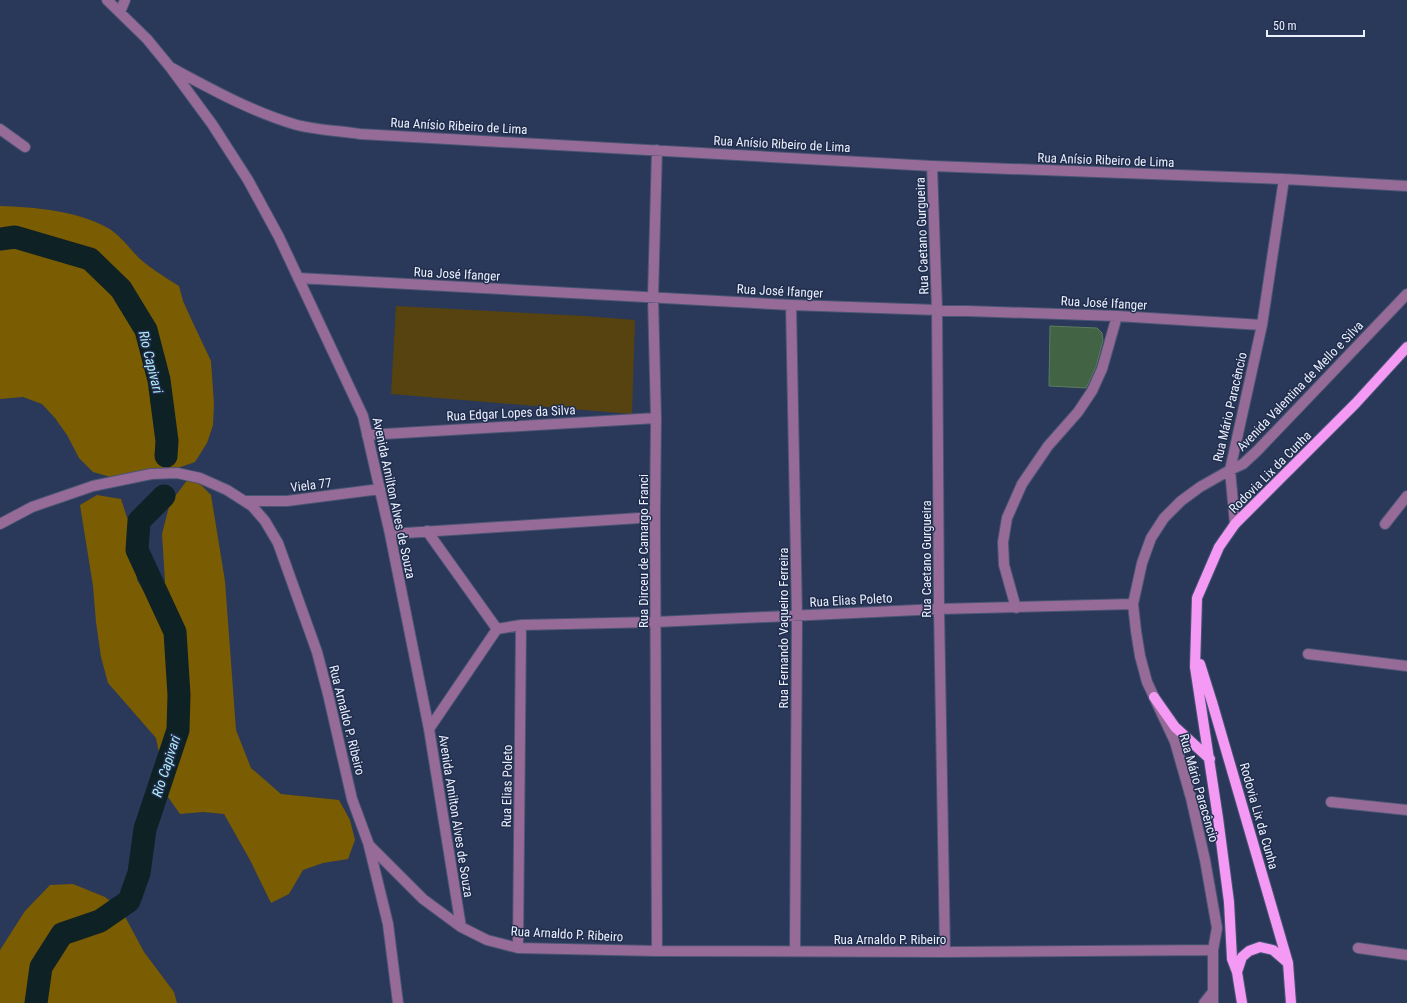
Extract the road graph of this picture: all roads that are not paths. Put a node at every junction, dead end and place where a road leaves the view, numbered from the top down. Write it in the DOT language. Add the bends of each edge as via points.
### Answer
graph roads {
  1 [pos="107,0"];
  2 [pos="125,0"];
  3 [pos="120,12"];
  4 [pos="170,67"];
  5 [pos="0,129"];
  6 [pos="26,147"];
  7 [pos="657,150"];
  8 [pos="932,166"];
  9 [pos="1284,180"];
  10 [pos="1407,186"];
  11 [pos="298,278"];
  12 [pos="1407,294"];
  13 [pos="653,297"];
  14 [pos="791,305"];
  15 [pos="937,309"];
  16 [pos="1117,316"];
  17 [pos="1262,325"];
  18 [pos="1407,347"];
  19 [pos="656,418"];
  20 [pos="368,435"];
  21 [pos="1230,470"];
  22 [pos="380,489"];
  23 [pos="1407,496"];
  24 [pos="245,501"];
  25 [pos="655,517"];
  26 [pos="0,524"];
  27 [pos="1235,524"];
  28 [pos="1385,524"];
  29 [pos="427,531"];
  30 [pos="390,534"];
  31 [pos="1133,604"];
  32 [pos="1016,608"];
  33 [pos="939,609"];
  34 [pos="797,616"];
  35 [pos="656,622"];
  36 [pos="522,626"];
  37 [pos="497,629"];
  38 [pos="1195,638"];
  39 [pos="1308,654"];
  40 [pos="1407,666"];
  41 [pos="1154,698"];
  42 [pos="429,729"];
  43 [pos="1210,758"];
  44 [pos="1331,802"];
  45 [pos="1407,810"];
  46 [pos="369,845"];
  47 [pos="461,927"];
  48 [pos="518,948"];
  49 [pos="1358,948"];
  50 [pos="1213,950"];
  51 [pos="658,951"];
  52 [pos="795,951"];
  53 [pos="945,952"];
  54 [pos="1407,955"];
  55 [pos="1288,963"];
  56 [pos="1237,972"];
  57 [pos="1212,998"];
  58 [pos="398,1003"];
  59 [pos="1204,1003"];
  60 [pos="1242,1003"];
  61 [pos="1291,1003"];
  1 -- 3 [label="street, Avenida Amilton Alves de Souza"];
  2 -- 3 [label="street"];
  3 -- 4 [label="street, Avenida Amilton Alves de Souza"];
  4 -- 7 [label="street, Rua Anísio Ribeiro de Lima" via="240,104 299,125 360,134"];
  4 -- 11 [label="street, Avenida Amilton Alves de Souza" via="212,124 248,180"];
  5 -- 6 [label="street"];
  7 -- 8 [label="street, Rua Anísio Ribeiro de Lima"];
  7 -- 13 [label="street, Rua Dirceu de Camargo Franci"];
  8 -- 9 [label="street, Rua Anísio Ribeiro de Lima"];
  8 -- 15 [label="street, Rua Caetano Gurgueira"];
  9 -- 10 [label="street, Rua Anísio Ribeiro de Lima"];
  9 -- 17 [label="street, Rua Mário Paracêncio"];
  11 -- 13 [label="street, Rua José Ifanger"];
  11 -- 20 [label="street, Avenida Amilton Alves de Souza" via="363,416"];
  12 -- 21 [label="street, Avenida Valentina de Mello e Silva" via="1257,451 1243,464"];
  13 -- 14 [label="street, Rua José Ifanger"];
  13 -- 19 [label="street, Rua Dirceu de Camargo Franci"];
  14 -- 15 [label="street, Rua José Ifanger"];
  14 -- 34 [label="street, Rua Fernando Vaqueiro Ferreira"];
  15 -- 16 [label="street, Rua José Ifanger"];
  15 -- 33 [label="street, Rua Caetano Gurgueira"];
  16 -- 17 [label="street, Rua José Ifanger"];
  16 -- 32 [label="street" via="1102,369 1092,390 1022,484 1007,518 1002,542 1004,565"];
  17 -- 21 [label="street, Rua Mário Paracêncio"];
  18 -- 27 [label="main road, Rodovia Lix da Cunha" via="1356,403"];
  19 -- 20 [label="street, Rua Edgar Lopes da Silva"];
  19 -- 25 [label="street, Rua Dirceu de Camargo Franci"];
  20 -- 22 [label="street, Avenida Amilton Alves de Souza"];
  21 -- 27 [label="street"];
  21 -- 31 [label="street, Rua Mário Paracêncio" via="1200,487 1164,518 1151,538 1144,557"];
  22 -- 24 [label="street, Viela 77" via="287,501"];
  22 -- 30 [label="street, Avenida Amilton Alves de Souza"];
  23 -- 28 [label="street"];
  24 -- 26 [label="street, Rua Arnaldo P. Ribeiro" via="200,478 177,473 151,474 93,486 32,508"];
  24 -- 46 [label="street, Rua Arnaldo P. Ribeiro" via="264,521 278,543 317,652 352,799"];
  25 -- 29 [label="street"];
  25 -- 35 [label="street, Rua Dirceu de Camargo Franci"];
  27 -- 38 [label="main road, Rodovia Lix da Cunha" via="1218,547 1197,598"];
  29 -- 30 [label="street"];
  29 -- 37 [label="street"];
  30 -- 42 [label="street, Avenida Amilton Alves de Souza"];
  31 -- 32 [label="street, Rua Elias Poleto"];
  31 -- 41 [label="street, Rua Mário Paracêncio" via="1140,656"];
  32 -- 33 [label="street, Rua Elias Poleto"];
  33 -- 34 [label="street, Rua Elias Poleto"];
  33 -- 53 [label="street, Rua Caetano Gurgueira"];
  34 -- 35 [label="street, Rua Elias Poleto"];
  34 -- 52 [label="street, Rua Fernando Vaqueiro Ferreira"];
  35 -- 36 [label="street, Rua Elias Poleto"];
  35 -- 51 [label="street, Rua Dirceu de Camargo Franci"];
  36 -- 37 [label="street, Rua Elias Poleto"];
  36 -- 48 [label="street, Rua Elias Poleto"];
  37 -- 42 [label="street"];
  38 -- 43 [label="main road, Rodovia Lix da Cunha" via="1195,668"];
  38 -- 55 [label="main road, Rodovia Lix da Cunha" via="1201,667"];
  39 -- 40 [label="street"];
  41 -- 43 [label="main road" via="1175,727"];
  41 -- 50 [label="street, Rua Mário Paracêncio" via="1175,742 1191,798 1217,928"];
  42 -- 47 [label="street, Avenida Amilton Alves de Souza"];
  43 -- 56 [label="main road, Rodovia Lix da Cunha" via="1229,902 1232,959"];
  44 -- 45 [label="street"];
  46 -- 47 [label="street, Rua Arnaldo P. Ribeiro" via="423,899"];
  46 -- 58 [label="street" via="388,924"];
  47 -- 48 [label="street, Rua Arnaldo P. Ribeiro" via="486,940"];
  48 -- 51 [label="street, Rua Arnaldo P. Ribeiro"];
  49 -- 54 [label="street"];
  50 -- 53 [label="street, Rua Arnaldo P. Ribeiro"];
  50 -- 57 [label="street, Rua Mário Paracêncio"];
  51 -- 52 [label="street, Rua Arnaldo P. Ribeiro"];
  52 -- 53 [label="street, Rua Arnaldo P. Ribeiro"];
  55 -- 56 [label="main road" via="1273,950 1260,947 1242,957"];
  55 -- 61 [label="main road, Rodovia Lix da Cunha"];
  56 -- 60 [label="main road, Rodovia Lix da Cunha"];
  57 -- 59 [label="street"];
}
